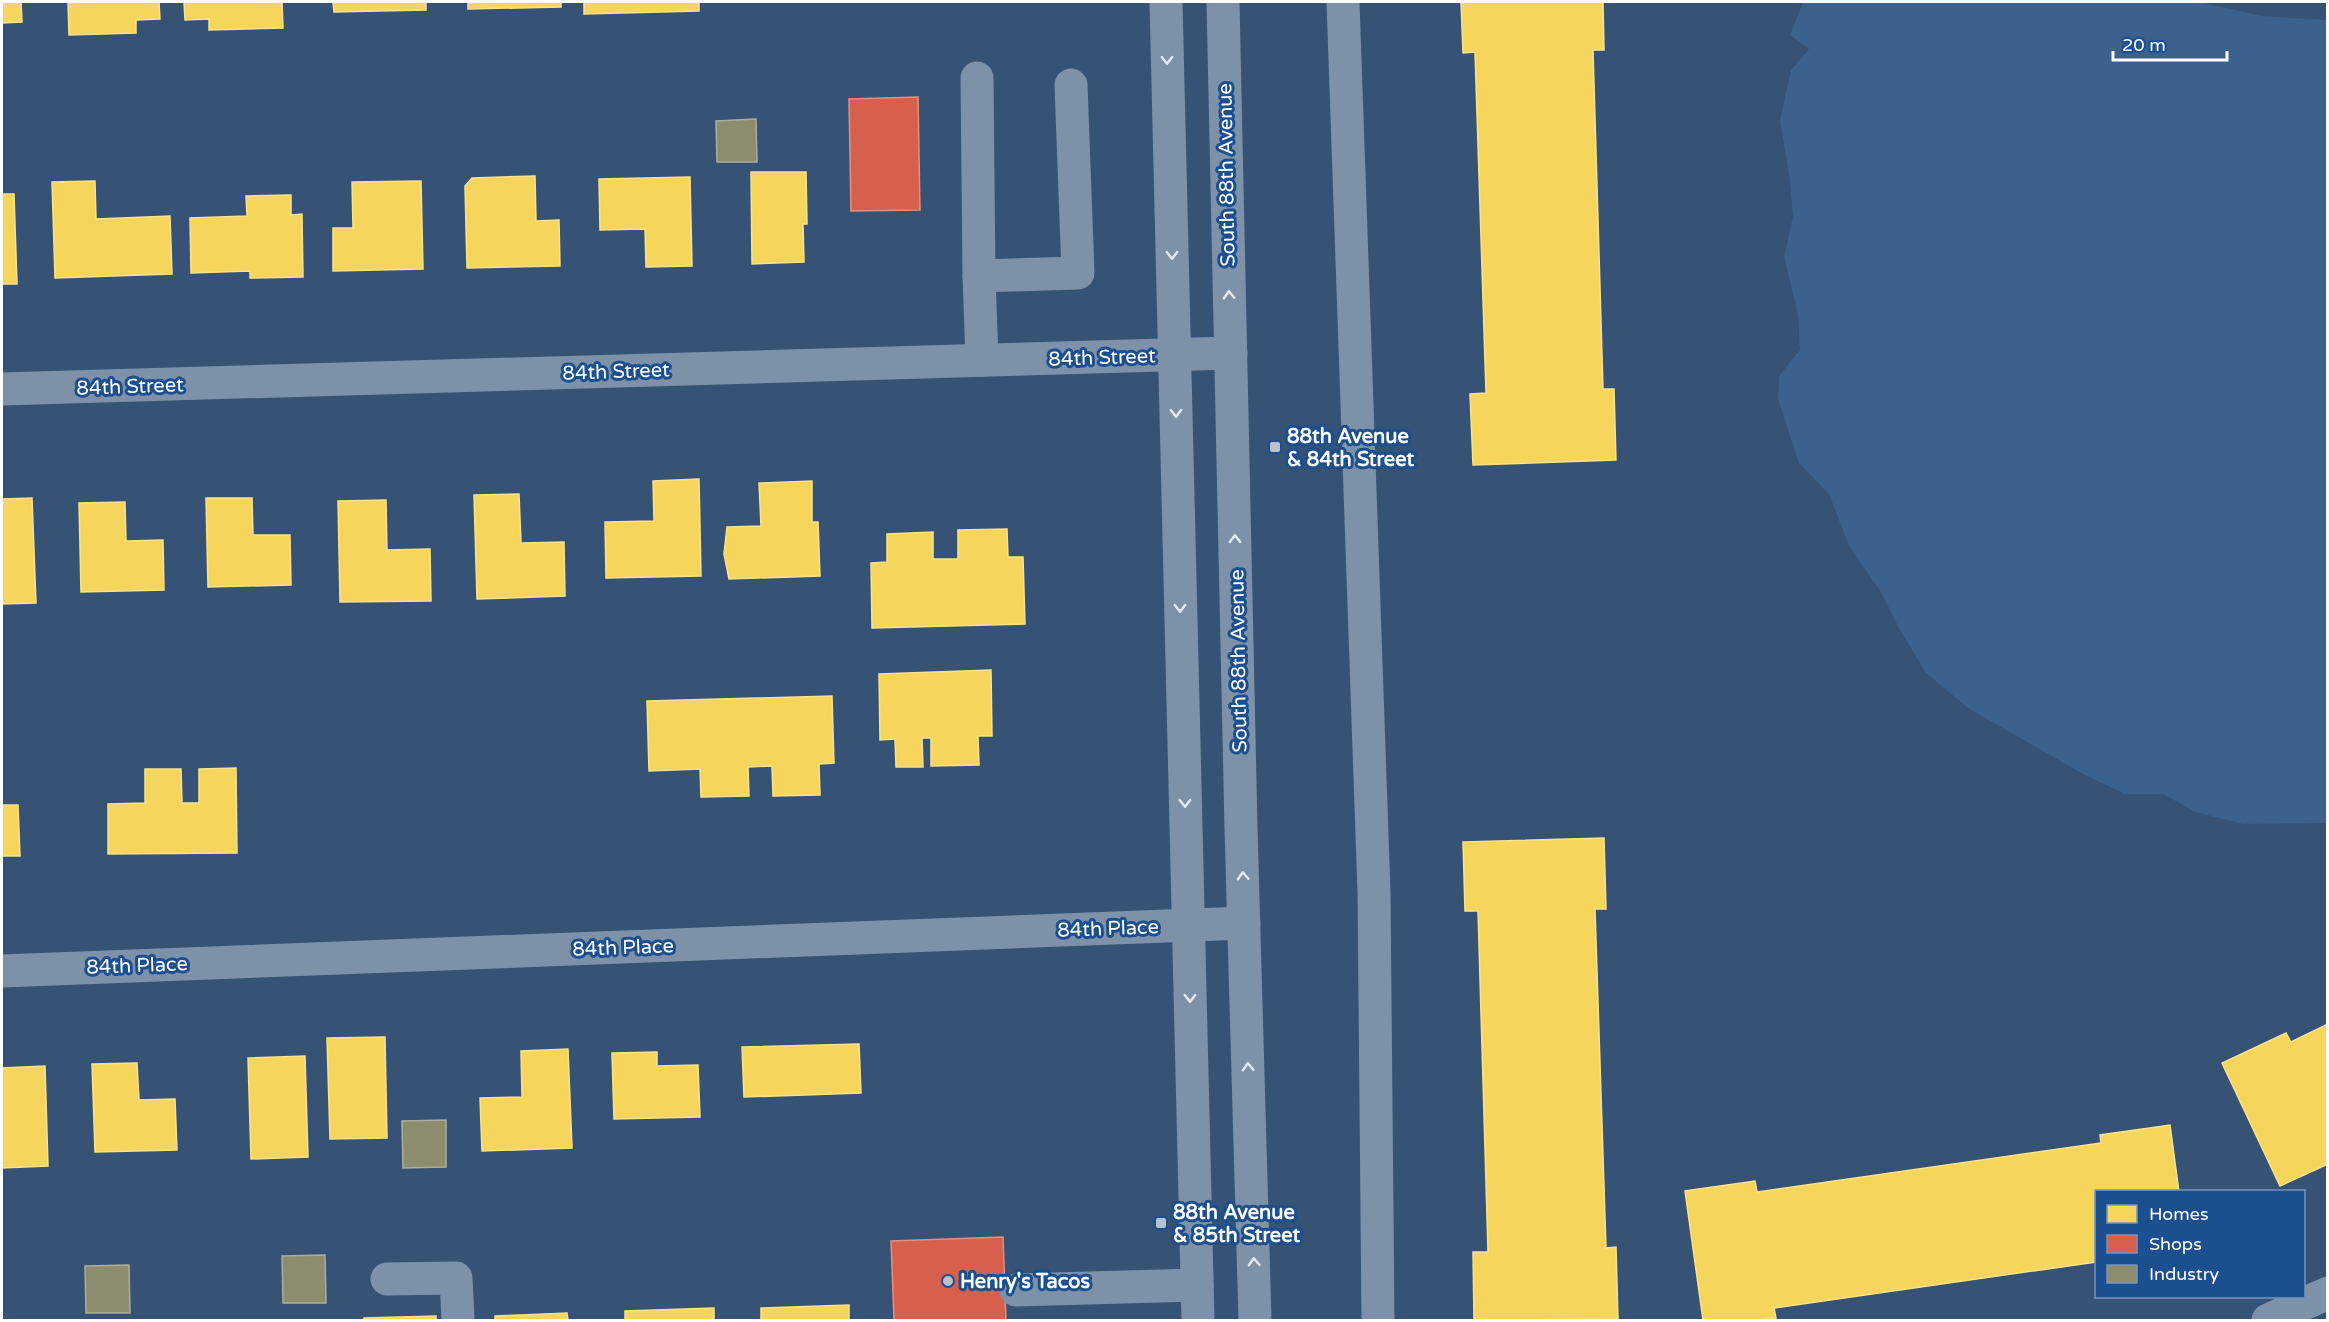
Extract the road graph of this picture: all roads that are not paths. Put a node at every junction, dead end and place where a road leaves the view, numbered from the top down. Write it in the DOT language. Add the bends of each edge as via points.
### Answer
graph roads {
  1 [pos="1166,2"];
  2 [pos="1223,2"];
  3 [pos="1344,2"];
  4 [pos="977,78"];
  5 [pos="1071,85"];
  6 [pos="979,276"];
  7 [pos="1231,353"];
  8 [pos="1174,354"];
  9 [pos="982,360"];
  10 [pos="2,389"];
  11 [pos="1244,923"];
  12 [pos="1188,925"];
  13 [pos="2,971"];
  14 [pos="387,1280"];
  15 [pos="1197,1285"];
  16 [pos="1016,1290"];
  17 [pos="2328,1293"];
  18 [pos="458,1320"];
  19 [pos="1198,1320"];
  20 [pos="1256,1320"];
  21 [pos="1378,1320"];
  22 [pos="2268,1320"];
  1 -- 8 [label="street, one-way"];
  7 -- 2 [label="street, South 88th Avenue, one-way"];
  3 -- 21 [label="street" via="1374,892"];
  4 -- 6 [label="street"];
  5 -- 6 [label="street" via="1078,273"];
  6 -- 9 [label="street"];
  7 -- 8 [label="street, 84th Street"];
  11 -- 7 [label="street, South 88th Avenue, one-way"];
  8 -- 9 [label="street, 84th Street"];
  8 -- 12 [label="street, one-way"];
  9 -- 10 [label="street, 84th Street"];
  11 -- 12 [label="street, 84th Place"];
  20 -- 11 [label="street, South 88th Avenue, one-way"];
  12 -- 13 [label="street, 84th Place"];
  12 -- 15 [label="street, one-way"];
  14 -- 18 [label="street" via="456,1278"];
  15 -- 16 [label="street"];
  15 -- 19 [label="street"];
  17 -- 22 [label="street"];
}
